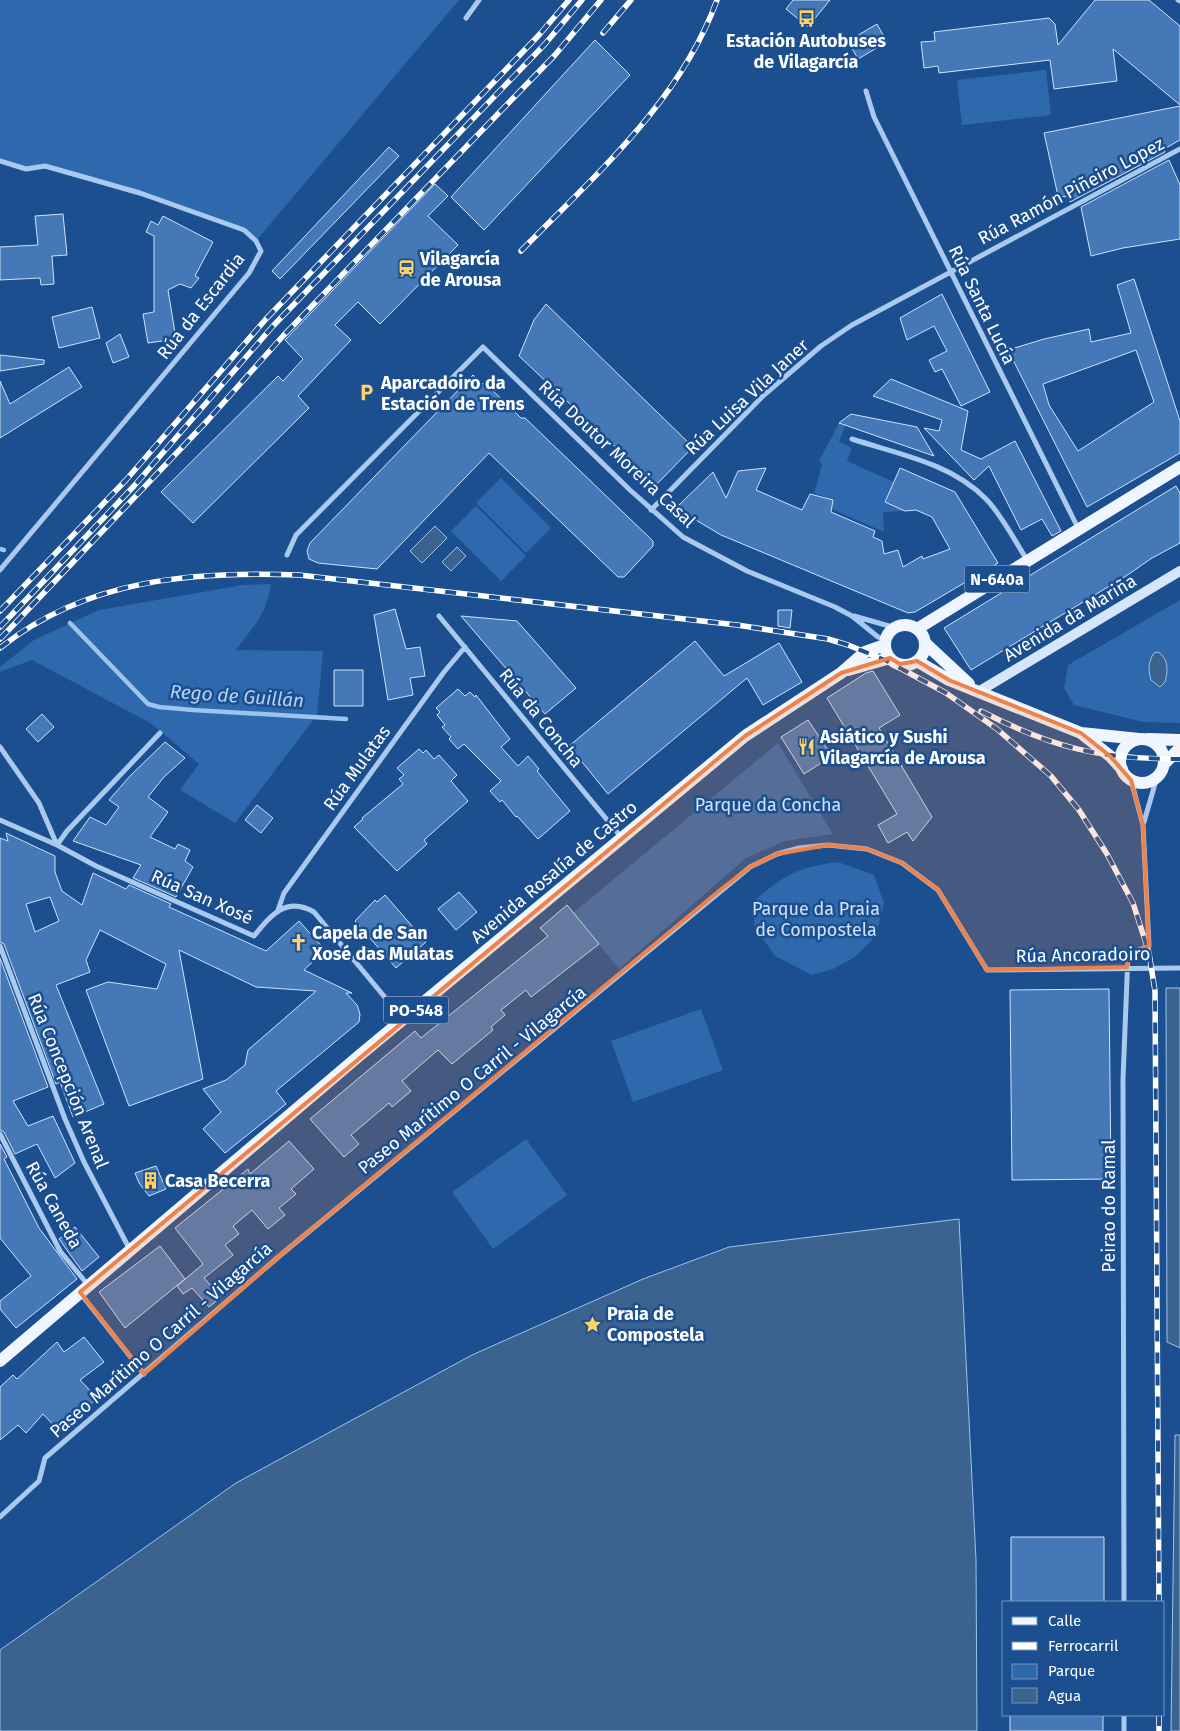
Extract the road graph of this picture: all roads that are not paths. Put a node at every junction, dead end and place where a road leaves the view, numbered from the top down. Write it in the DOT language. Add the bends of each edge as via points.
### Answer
graph roads {
  1 [pos="479,0"];
  2 [pos="466,18"];
  3 [pos="866,91"];
  4 [pos="1180,149"];
  5 [pos="0,162"];
  6 [pos="949,271"];
  7 [pos="852,439"];
  8 [pos="1180,468"];
  9 [pos="652,510"];
  10 [pos="1078,529"];
  11 [pos="287,555"];
  12 [pos="1027,560"];
  13 [pos="0,570"];
  14 [pos="1180,571"];
  15 [pos="439,616"];
  16 [pos="852,616"];
  17 [pos="896,628"];
  18 [pos="916,629"];
  19 [pos="886,642"];
  20 [pos="925,643"];
  21 [pos="465,646"];
  22 [pos="890,658"];
  23 [pos="917,661"];
  24 [pos="841,673"];
  25 [pos="978,692"];
  26 [pos="160,733"];
  27 [pos="1081,733"];
  28 [pos="1142,739"];
  29 [pos="1180,740"];
  30 [pos="0,747"];
  31 [pos="1180,748"];
  32 [pos="1164,764"];
  33 [pos="1122,770"];
  34 [pos="1158,777"];
  35 [pos="1131,780"];
  36 [pos="0,820"];
  37 [pos="1143,825"];
  38 [pos="622,838"];
  39 [pos="57,845"];
  40 [pos="278,910"];
  41 [pos="0,946"];
  42 [pos="1127,967"];
  43 [pos="1180,968"];
  44 [pos="987,970"];
  45 [pos="404,1020"];
  46 [pos="0,1134"];
  47 [pos="130,1250"];
  48 [pos="84,1289"];
  49 [pos="0,1361"];
  50 [pos="144,1374"];
  51 [pos="0,1517"];
  52 [pos="1124,1601"];
  53 [pos="1124,1716"];
  54 [pos="1124,1731"];
  1 -- 2 [label="street"];
  3 -- 6 [label="street, Rúa Santa Lucía" via="874,118"];
  4 -- 6 [label="street, Rúa Ramón Piñeiro Lopez"];
  5 -- 13 [label="street, Rúa da Escardia" via="26,169 45,166 140,193 244,230 261,251 249,273"];
  6 -- 9 [label="street, Rúa Luisa Vila Janer" via="821,346 764,395"];
  6 -- 10 [label="street, Rúa Santa Lucía"];
  7 -- 12 [label="street" via="959,476 987,500"];
  8 -- 10 [label="main road, N-640a"];
  9 -- 11 [label="street, Rúa Doutor Moreira Casal" via="483,347 296,535"];
  9 -- 16 [label="street, Rúa Doutor Moreira Casal" via="712,555"];
  10 -- 12 [label="main road, N-640a"];
  12 -- 18 [label="main road, N-640a"];
  14 -- 25 [label="street, Avenida da Mariña"];
  15 -- 21 [label="street, Rúa da Concha"];
  16 -- 17 [label="street, Rúa Doutor Moreira Casal"];
  16 -- 19 [label="street, Rúa Doutor Moreira Casal"];
  17 -- 18 [label="main road" via="907,626"];
  17 -- 19 [label="main road"];
  18 -- 20 [label="main road"];
  19 -- 22 [label="main road"];
  19 -- 24 [label="main road, PO-548" via="864,652"];
  20 -- 23 [label="main road"];
  20 -- 25 [label="main road"];
  21 -- 38 [label="street, Rúa da Concha"];
  21 -- 40 [label="street, Rúa Mulatas" via="314,850 284,893"];
  22 -- 23 [label="main road" via="900,664"];
  22 -- 24 [label="main road, PO-548"];
  23 -- 25 [label="main road" via="934,673"];
  24 -- 38 [label="main road, Avenida Rosalía de Castro / PO-548" via="759,725"];
  25 -- 27 [label="main road"];
  26 -- 39 [label="street"];
  27 -- 28 [label="main road"];
  27 -- 33 [label="main road"];
  28 -- 29 [label="main road"];
  28 -- 32 [label="main road" via="1160,748"];
  28 -- 33 [label="main road" via="1133,741 1123,750 1120,757"];
  30 -- 39 [label="street" via="39,803"];
  31 -- 32 [label="main road"];
  32 -- 34 [label="main road"];
  33 -- 35 [label="main road"];
  34 -- 35 [label="main road" via="1145,783"];
  34 -- 37 [label="street"];
  35 -- 37 [label="street"];
  36 -- 39 [label="street, Rúa San Xosé"];
  37 -- 42 [label="street" via="1149,946 1128,954"];
  38 -- 45 [label="main road, Avenida Rosalía de Castro / PO-548"];
  39 -- 40 [label="street, Rúa San Xosé" via="96,866 254,936"];
  40 -- 45 [label="street, Rúa San Xosé" via="296,905 314,912"];
  41 -- 47 [label="street, Rúa Concepción Arenal" via="65,1119"];
  42 -- 43 [label="street, Rúa Ancoradoiro"];
  42 -- 44 [label="street, Rúa Ancoradoiro"];
  42 -- 52 [label="street, Peirao do Ramal" via="1123,1079"];
  44 -- 50 [label="street, Paseo Marítimo O Carril - Vilagarcía" via="938,890 902,863 867,849 828,845 792,850 750,867 283,1253"];
  45 -- 47 [label="main road, Avenida Rosalía de Castro / PO-548"];
  46 -- 48 [label="street, Rúa Caneda" via="60,1251"];
  47 -- 48 [label="main road, Avenida Rosalía de Castro / PO-548"];
  48 -- 49 [label="main road, Avenida Rosalía de Castro / PO-548"];
  48 -- 50 [label="street, Rúa Caneda"];
  50 -- 51 [label="street, Paseo Marítimo O Carril - Vilagarcía" via="45,1458 39,1481"];
  53 -- 54 [label="street"];
}
